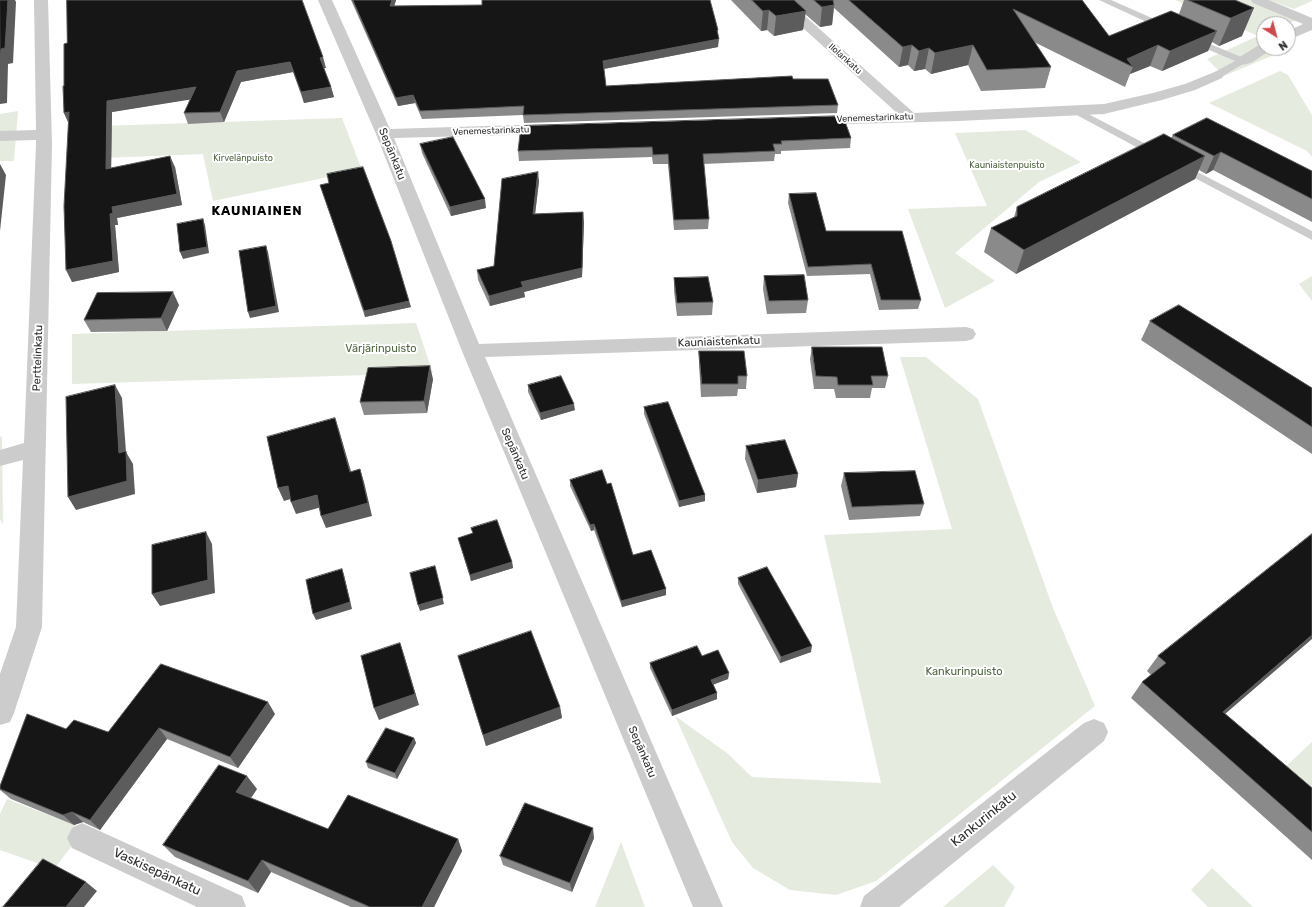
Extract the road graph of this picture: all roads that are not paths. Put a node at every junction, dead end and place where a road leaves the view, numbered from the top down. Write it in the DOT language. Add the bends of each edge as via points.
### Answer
graph roads {
  1 [pos="41,0"];
  2 [pos="326,0"];
  3 [pos="779,0"];
  4 [pos="1103,0"];
  5 [pos="1258,0"];
  6 [pos="1312,24"];
  7 [pos="1296,32"];
  8 [pos="1256,53"];
  9 [pos="1243,61"];
  10 [pos="1217,75"];
  11 [pos="1075,110"];
  12 [pos="910,117"];
  13 [pos="799,121"];
  14 [pos="567,128"];
  15 [pos="384,134"];
  16 [pos="43,135"];
  17 [pos="0,136"];
  18 [pos="1312,236"];
  19 [pos="966,334"];
  20 [pos="472,351"];
  21 [pos="35,448"];
  22 [pos="0,458"];
  23 [pos="0,713"];
  24 [pos="1094,732"];
  25 [pos="82,838"];
  26 [pos="231,907"];
  27 [pos="708,907"];
  28 [pos="875,907"];
  1 -- 16 [label="street, Perttelinkatu"];
  2 -- 15 [label="street, Sepänkatu"];
  3 -- 12 [label="street, Ilolankatu"];
  4 -- 9 [label="lane"];
  5 -- 6 [label="street"];
  6 -- 7 [label="street"];
  8 -- 9 [label="street"];
  9 -- 10 [label="lane"];
  10 -- 11 [label="street, Venemestarinkatu" via="1190,88 1157,97 1104,109"];
  11 -- 12 [label="street, Venemestarinkatu"];
  11 -- 18 [label="lane"];
  12 -- 13 [label="street, Venemestarinkatu"];
  14 -- 15 [label="street, Venemestarinkatu"];
  15 -- 20 [label="street, Sepänkatu"];
  16 -- 17 [label="street"];
  16 -- 21 [label="street, Perttelinkatu"];
  19 -- 20 [label="street, Kauniaistenkatu"];
  20 -- 27 [label="street, Sepänkatu"];
  21 -- 22 [label="street"];
  21 -- 23 [label="street, Perttelinkatu" via="29,627"];
  24 -- 28 [label="street, Kankurinkatu"];
  25 -- 26 [label="street, Vaskisepänkatu"];
}
